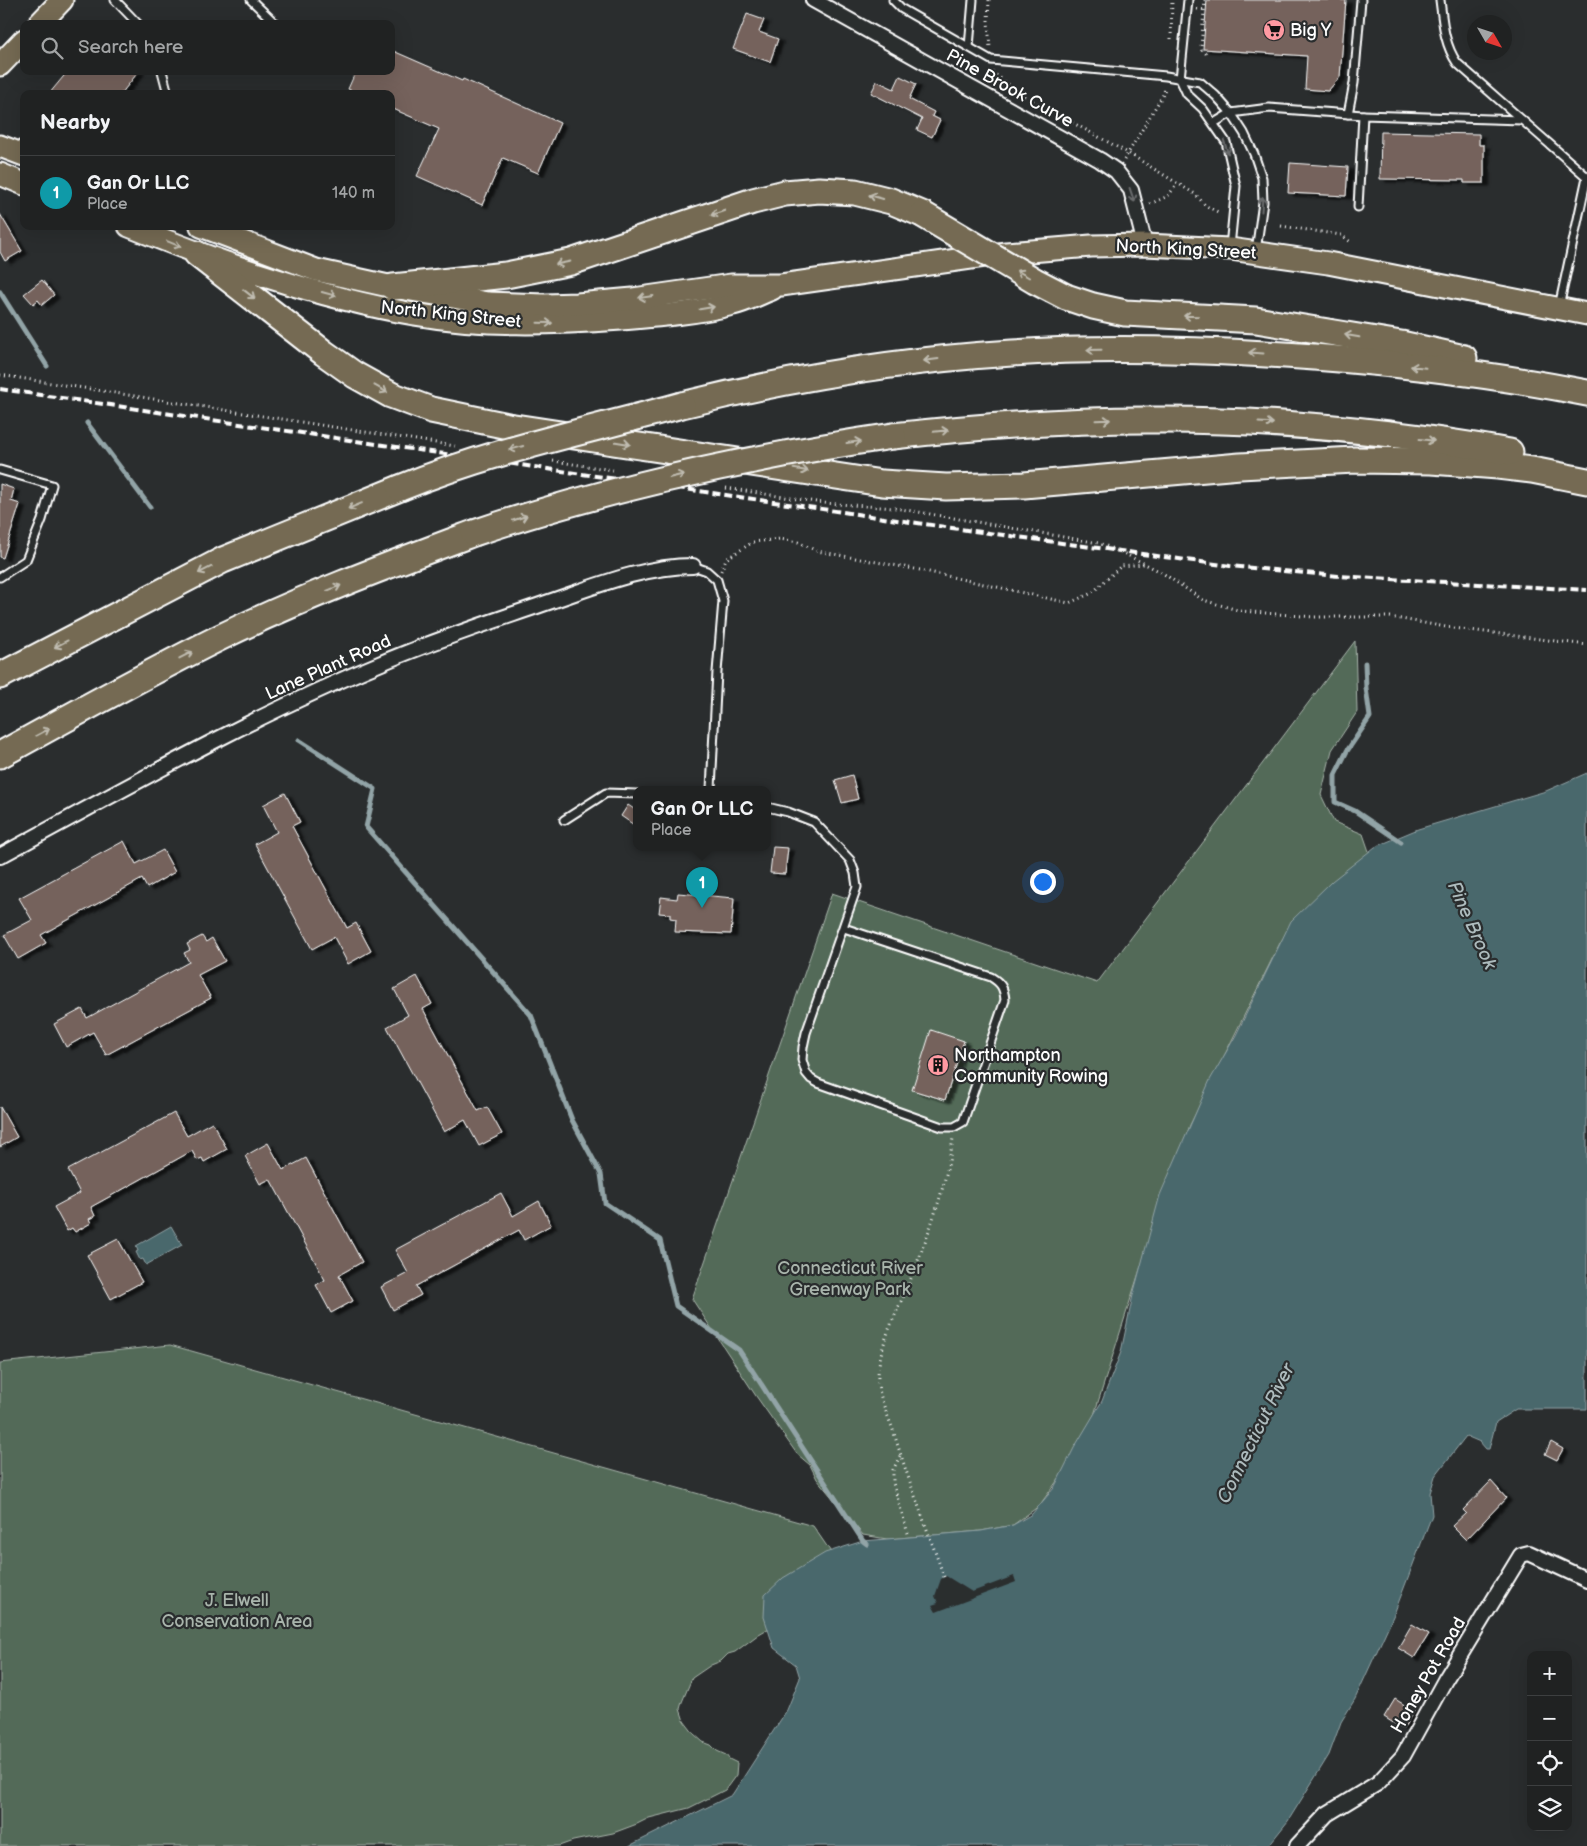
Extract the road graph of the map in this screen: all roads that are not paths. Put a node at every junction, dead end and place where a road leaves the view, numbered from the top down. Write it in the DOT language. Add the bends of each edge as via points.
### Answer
graph roads {
  1 [pos="62,0"];
  2 [pos="115,0"];
  3 [pos="251,0"];
  4 [pos="813,0"];
  5 [pos="893,0"];
  6 [pos="973,0"];
  7 [pos="1188,0"];
  8 [pos="1361,0"];
  9 [pos="1440,0"];
  10 [pos="43,20"];
  11 [pos="134,20"];
  12 [pos="272,20"];
  13 [pos="970,47"];
  14 [pos="163,75"];
  15 [pos="1180,79"];
  16 [pos="167,90"];
  17 [pos="1230,113"];
  18 [pos="1348,114"];
  19 [pos="1363,115"];
  20 [pos="1522,120"];
  21 [pos="1214,123"];
  22 [pos="0,146"];
  23 [pos="20,154"];
  24 [pos="0,174"];
  25 [pos="1587,177"];
  26 [pos="20,182"];
  27 [pos="1358,207"];
  28 [pos="139,230"];
  29 [pos="211,230"];
  30 [pos="1145,245"];
  31 [pos="1230,249"];
  32 [pos="1256,252"];
  33 [pos="196,254"];
  34 [pos="781,285"];
  35 [pos="393,287"];
  36 [pos="1558,308"];
  37 [pos="1587,314"];
  38 [pos="1587,392"];
  39 [pos="1587,466"];
  40 [pos="0,470"];
  41 [pos="1587,481"];
  42 [pos="693,566"];
  43 [pos="0,577"];
  44 [pos="0,676"];
  45 [pos="0,755"];
  46 [pos="711,786"];
  47 [pos="633,794"];
  48 [pos="771,809"];
  49 [pos="564,820"];
  50 [pos="0,856"];
  51 [pos="844,928"];
  52 [pos="1587,1580"];
  53 [pos="1297,1846"];
  1 -- 10 [label="main road"];
  2 -- 11 [label="lane"];
  3 -- 12 [label="lane"];
  4 -- 30 [label="street, Pine Brook Curve, one-way" via="1116,171 1131,190"];
  5 -- 13 [label="lane" via="902,9"];
  6 -- 13 [label="lane"];
  7 -- 15 [label="lane"];
  8 -- 18 [label="lane"];
  9 -- 20 [label="lane" via="1444,37 1450,54"];
  13 -- 15 [label="lane" via="991,60"];
  14 -- 16 [label="lane"];
  15 -- 17 [label="lane" via="1200,82"];
  15 -- 21 [label="lane" via="1187,94"];
  17 -- 18 [label="lane" via="1269,108"];
  17 -- 21 [label="lane"];
  32 -- 17 [label="lane, one-way" via="1263,202 1262,178 1244,133"];
  18 -- 19 [label="lane"];
  19 -- 20 [label="lane"];
  19 -- 27 [label="lane"];
  20 -- 25 [label="lane"];
  21 -- 31 [label="lane, one-way" via="1226,142 1236,186"];
  22 -- 23 [label="main road"];
  24 -- 26 [label="main road"];
  25 -- 36 [label="lane"];
  28 -- 33 [label="main road, North King Street, one-way"];
  29 -- 35 [label="main road, North King Street" via="316,270"];
  30 -- 31 [label="main road, North King Street"];
  30 -- 34 [label="main road, North King Street" via="1006,253"];
  31 -- 32 [label="main road, North King Street"];
  32 -- 36 [label="main road, North King Street" via="1359,268"];
  33 -- 34 [label="main road, North King Street, one-way" via="282,282 373,306 494,322 553,323 658,316 734,304"];
  33 -- 41 [label="highway, one-way" via="324,353 383,391 431,410 508,426 882,482 946,487 1032,485 1222,467 1355,460 1498,466"];
  34 -- 35 [label="main road, North King Street, one-way" via="730,285 633,299 545,306 488,303"];
  38 -- 35 [label="highway, one-way, bridge" via="1401,344 1256,320 1125,313 1093,306 1035,281 922,214 891,201 855,192 793,192 753,201 571,262 506,275"];
  36 -- 37 [label="main road, North King Street"];
  38 -- 44 [label="highway, one-way, bridge" via="1367,361 1250,352 1120,350 1012,353 892,365 772,384 501,452 400,488 223,560"];
  45 -- 39 [label="highway, one-way, bridge" via="222,637 474,533 641,484 774,455 893,436 993,426 1163,420 1281,424 1396,436"];
  40 -- 43 [label="lane" via="52,484 26,560"];
  42 -- 46 [label="lane" via="707,570 717,580 723,601"];
  42 -- 50 [label="street, Lane Plant Road" via="656,569 606,584 477,626 378,664 251,723"];
  47 -- 49 [label="lane" via="606,793"];
  48 -- 51 [label="lane" via="814,822 850,860 857,887"];
  51 -- 51 [label="lane" via="806,1032 802,1060 806,1072 818,1083 942,1127 954,1127 963,1122 1005,1000 1000,982"];
  52 -- 53 [label="street, Honey Pot Road" via="1529,1553 1522,1555 1445,1680 1403,1756 1378,1784 1327,1814"];
}
